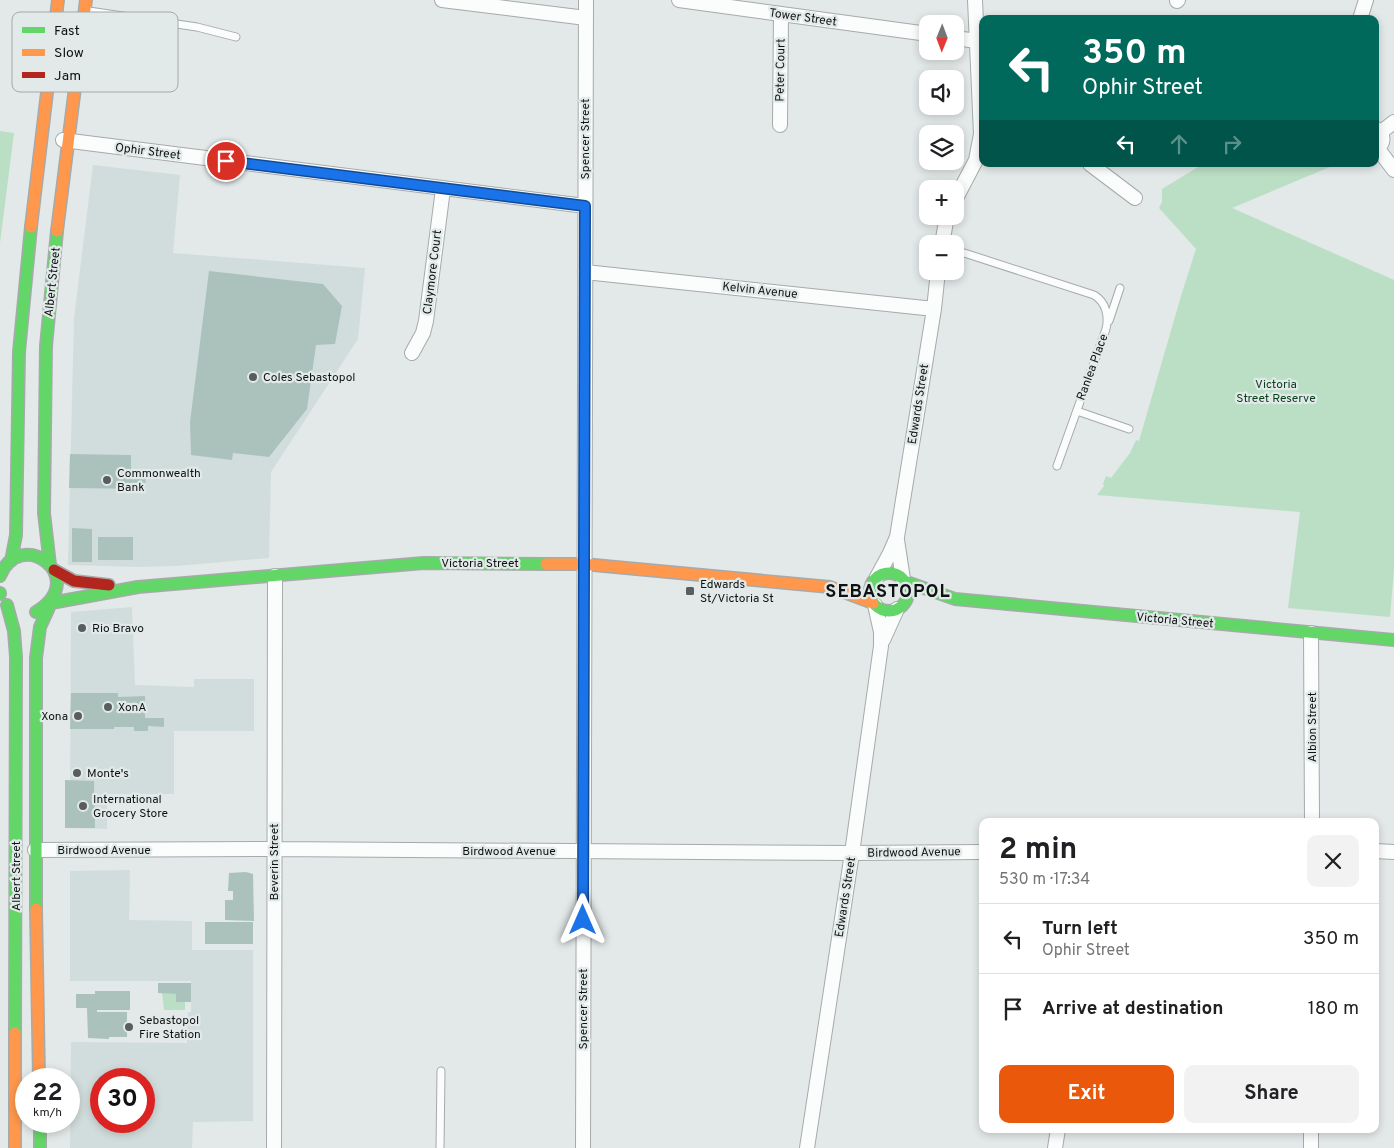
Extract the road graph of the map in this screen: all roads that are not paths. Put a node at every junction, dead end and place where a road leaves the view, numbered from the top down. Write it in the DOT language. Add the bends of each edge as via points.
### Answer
graph roads {
  1 [pos="442,0"];
  2 [pos="586,0"];
  3 [pos="680,0"];
  4 [pos="975,0"];
  5 [pos="1366,0"];
  6 [pos="85,5"];
  7 [pos="119,12"];
  8 [pos="781,14"];
  9 [pos="1361,15"];
  10 [pos="586,18"];
  11 [pos="178,24"];
  12 [pos="919,33"];
  13 [pos="236,37"];
  14 [pos="964,39"];
  15 [pos="977,41"];
  16 [pos="979,78"];
  17 [pos="47,92"];
  18 [pos="74,92"];
  19 [pos="1394,122"];
  20 [pos="780,125"];
  21 [pos="1379,130"];
  22 [pos="1379,132"];
  23 [pos="41,137"];
  24 [pos="68,141"];
  25 [pos="1379,146"];
  26 [pos="979,147"];
  27 [pos="1379,152"];
  28 [pos="1094,167"];
  29 [pos="1394,170"];
  30 [pos="964,183"];
  31 [pos="442,189"];
  32 [pos="1135,198"];
  33 [pos="585,206"];
  34 [pos="964,253"];
  35 [pos="585,272"];
  36 [pos="937,280"];
  37 [pos="1120,288"];
  38 [pos="934,309"];
  39 [pos="1106,329"];
  40 [pos="412,353"];
  41 [pos="1077,410"];
  42 [pos="1129,429"];
  43 [pos="1057,466"];
  44 [pos="897,537"];
  45 [pos="5,561"];
  46 [pos="583,564"];
  47 [pos="52,567"];
  48 [pos="0,576"];
  49 [pos="275,576"];
  50 [pos="876,578"];
  51 [pos="904,580"];
  52 [pos="822,586"];
  53 [pos="138,587"];
  54 [pos="0,593"];
  55 [pos="956,599"];
  56 [pos="51,603"];
  57 [pos="874,604"];
  58 [pos="7,605"];
  59 [pos="898,608"];
  60 [pos="1312,633"];
  61 [pos="1394,640"];
  62 [pos="881,646"];
  63 [pos="1312,818"];
  64 [pos="35,850"];
  65 [pos="274,850"];
  66 [pos="584,851"];
  67 [pos="979,852"];
  68 [pos="1379,852"];
  69 [pos="1394,852"];
  70 [pos="852,853"];
  71 [pos="39,1068"];
  72 [pos="442,1071"];
  73 [pos="40,1133"];
  74 [pos="1057,1133"];
  75 [pos="1311,1133"];
  76 [pos="15,1148"];
  77 [pos="40,1148"];
  78 [pos="274,1148"];
  79 [pos="440,1148"];
  80 [pos="583,1148"];
  81 [pos="806,1148"];
  82 [pos="1055,1148"];
  83 [pos="1311,1148"];
  1 -- 10 [label="street"];
  2 -- 10 [label="street, Spencer Street"];
  3 -- 8 [label="street, Tower Street"];
  4 -- 15 [label="street"];
  5 -- 9 [label="street"];
  6 -- 7 [label="lane"];
  8 -- 12 [label="street, Tower Street"];
  8 -- 20 [label="street, Peter Court"];
  10 -- 33 [label="street, Spencer Street"];
  11 -- 13 [label="lane"];
  14 -- 15 [label="street"];
  15 -- 16 [label="street"];
  17 -- 23 [label="main road, Albert Street"];
  18 -- 24 [label="main road, Albert Street"];
  19 -- 21 [label="street"];
  22 -- 25 [label="street" via="1383,142"];
  23 -- 24 [label="street, Ophir Street"];
  23 -- 45 [label="main road, Albert Street" via="19,352 16,535"];
  24 -- 31 [label="street, Ophir Street"];
  24 -- 47 [label="main road, Albert Street" via="46,346 44,513"];
  26 -- 30 [label="street"];
  27 -- 29 [label="street"];
  28 -- 32 [label="street"];
  31 -- 33 [label="street, Ophir Street"];
  31 -- 40 [label="street, Claymore Court" via="426,321"];
  33 -- 35 [label="street, Spencer Street"];
  34 -- 39 [label="lane, Ranlea Place" via="1096,297 1108,313"];
  35 -- 38 [label="street, Kelvin Avenue"];
  35 -- 46 [label="street, Spencer Street"];
  36 -- 38 [label="street, Edwards Street"];
  37 -- 39 [label="lane"];
  38 -- 44 [label="street, Edwards Street"];
  39 -- 41 [label="lane, Ranlea Place"];
  41 -- 42 [label="lane"];
  41 -- 43 [label="lane, Ranlea Place"];
  44 -- 50 [label="street, Edwards Street"];
  44 -- 51 [label="street, Edwards Street"];
  45 -- 47 [label="main road, Victoria Street" via="28,555 40,557"];
  45 -- 48 [label="main road"];
  46 -- 49 [label="main road, Victoria Street" via="424,563"];
  46 -- 52 [label="main road, Victoria Street"];
  46 -- 66 [label="street, Spencer Street"];
  47 -- 53 [label="main road, Victoria Street" via="74,581"];
  47 -- 56 [label="main road, Albert Street" via="58,583"];
  49 -- 53 [label="main road, Victoria Street"];
  49 -- 65 [label="street, Beverin Street"];
  50 -- 51 [label="main road" via="890,573"];
  50 -- 52 [label="main road, Victoria Street"];
  50 -- 57 [label="main road" via="870,589"];
  51 -- 55 [label="main road, Victoria Street"];
  51 -- 59 [label="main road" via="908,596"];
  52 -- 57 [label="main road, Victoria Street"];
  53 -- 56 [label="main road, Victoria Street"];
  54 -- 58 [label="main road, Albert Street"];
  55 -- 59 [label="main road, Victoria Street"];
  55 -- 60 [label="main road, Victoria Street"];
  56 -- 58 [label="main road, Victoria Street" via="30,613"];
  56 -- 64 [label="main road, Albert Street" via="36,647"];
  57 -- 59 [label="main road" via="887,611"];
  57 -- 62 [label="street, Edwards Street"];
  58 -- 76 [label="main road, Albert Street" via="16,657"];
  59 -- 62 [label="street, Edwards Street"];
  60 -- 61 [label="main road, Victoria Street"];
  60 -- 63 [label="street, Albion Street"];
  62 -- 70 [label="street, Edwards Street"];
  64 -- 65 [label="street, Birdwood Avenue"];
  64 -- 71 [label="main road, Albert Street"];
  65 -- 66 [label="street, Birdwood Avenue"];
  65 -- 78 [label="street, Beverin Street"];
  66 -- 70 [label="street, Birdwood Avenue"];
  66 -- 80 [label="street, Spencer Street"];
  67 -- 70 [label="street, Birdwood Avenue"];
  68 -- 69 [label="street"];
  70 -- 81 [label="street, Edwards Street"];
  72 -- 79 [label="lane"];
  73 -- 77 [label="main road"];
  74 -- 82 [label="street"];
  75 -- 83 [label="street"];
}
